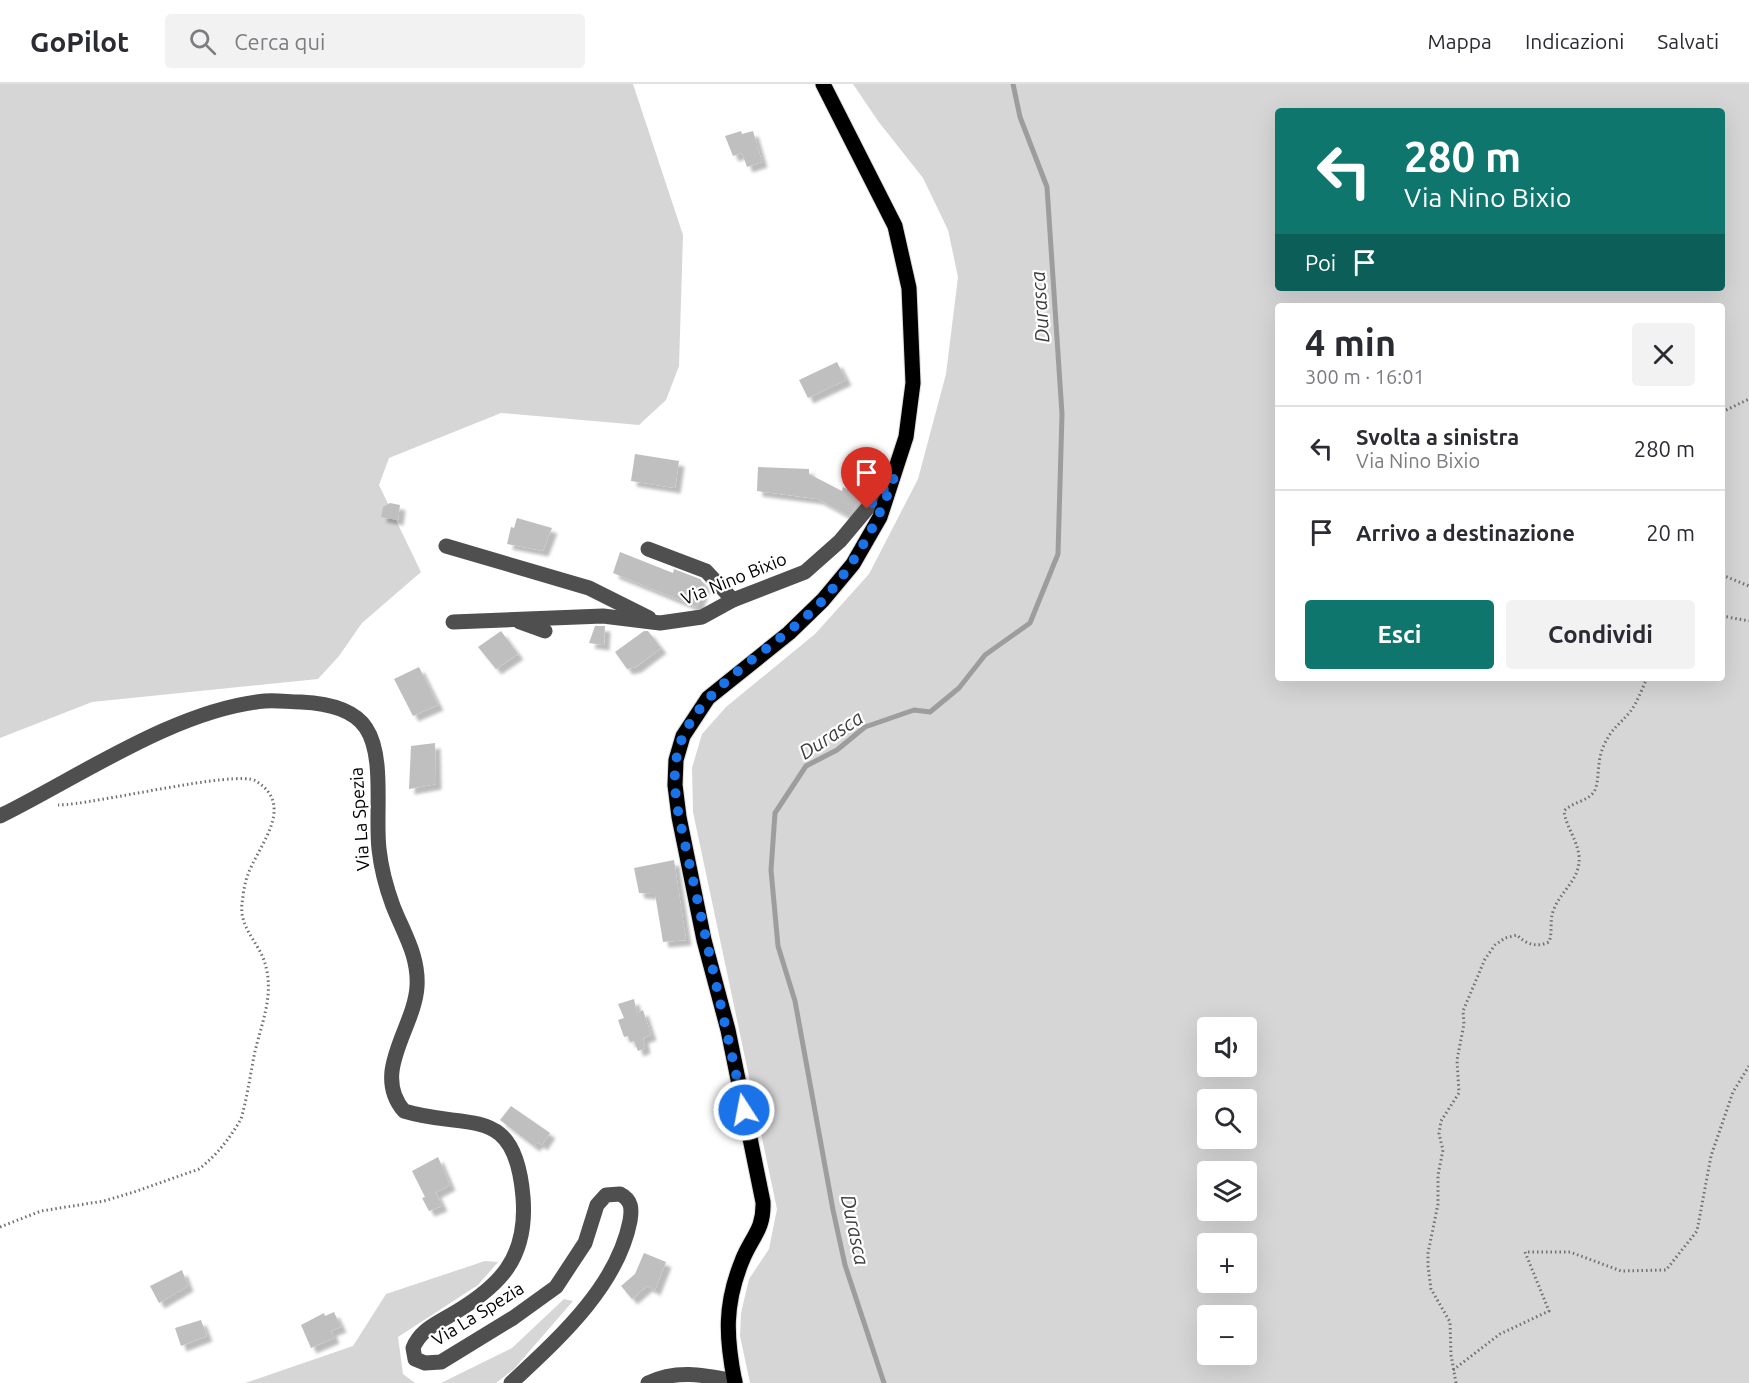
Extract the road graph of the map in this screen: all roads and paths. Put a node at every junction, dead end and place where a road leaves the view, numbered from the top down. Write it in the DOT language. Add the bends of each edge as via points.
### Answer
graph roads {
  1 [pos="824,84"];
  2 [pos="1749,399"];
  3 [pos="1725,411"];
  4 [pos="894,477"];
  5 [pos="446,546"];
  6 [pos="648,549"];
  7 [pos="1725,575"];
  8 [pos="1749,586"];
  9 [pos="733,600"];
  10 [pos="1725,617"];
  11 [pos="511,619"];
  12 [pos="1749,621"];
  13 [pos="453,622"];
  14 [pos="660,623"];
  15 [pos="545,631"];
  16 [pos="1646,681"];
  17 [pos="38,797"];
  18 [pos="0,816"];
  19 [pos="1749,1066"];
  20 [pos="0,1227"];
  21 [pos="1453,1370"];
  22 [pos="735,1382"];
  23 [pos="511,1383"];
  24 [pos="648,1383"];
  25 [pos="1456,1383"];
  1 -- 4 [label="main road" via="895,226 909,288 913,383 906,436"];
  2 -- 3 [label="path"];
  4 -- 9 [label="street, Via Nino Bixio" via="840,541 805,572"];
  4 -- 22 [label="main road" via="880,517 853,564 789,633 708,698 683,736 676,760 679,817 763,1202 759,1233 743,1257 727,1311"];
  5 -- 14 [label="street" via="589,588"];
  6 -- 9 [label="street" via="706,571"];
  7 -- 8 [label="path"];
  9 -- 14 [label="street, Via Nino Bixio" via="702,617"];
  10 -- 12 [label="path"];
  11 -- 13 [label="street, Via Nino Bixio"];
  11 -- 14 [label="street, Via Nino Bixio" via="603,616"];
  11 -- 15 [label="street, Via Nino Bixio"];
  16 -- 21 [label="path" via="1630,712 1613,727 1597,761 1595,790 1564,811 1576,844 1578,877 1561,894 1555,907 1549,942 1525,943 1517,934 1495,945 1463,1011 1457,1060 1459,1093 1441,1121 1438,1134 1443,1150 1428,1253 1431,1289 1450,1322"];
  17 -- 18 [label="street, Via La Spezia"];
  17 -- 20 [label="path" via="49,804 64,805 216,780 255,780 274,802 275,814 247,877 241,907 243,924 267,967 269,994 241,1119 207,1163 134,1192 41,1211"];
  17 -- 23 [label="street, Via La Spezia" via="172,726 222,709 265,701 318,702 333,706 366,726 374,747 384,879 411,942 417,969 414,1006 391,1065 392,1090 404,1111 485,1124 501,1134 516,1157 525,1212 518,1253 509,1268 473,1302 422,1333 412,1348 415,1359 441,1362 556,1287 585,1243 602,1198 620,1194 631,1208 622,1246 598,1290 547,1349"];
  19 -- 21 [label="path" via="1733,1092 1711,1156 1697,1231 1666,1270 1621,1271 1570,1252 1525,1252 1549,1311 1500,1334"];
  21 -- 25 [label="path"];
  22 -- 24 [label="street" via="685,1373 664,1375"];
}
